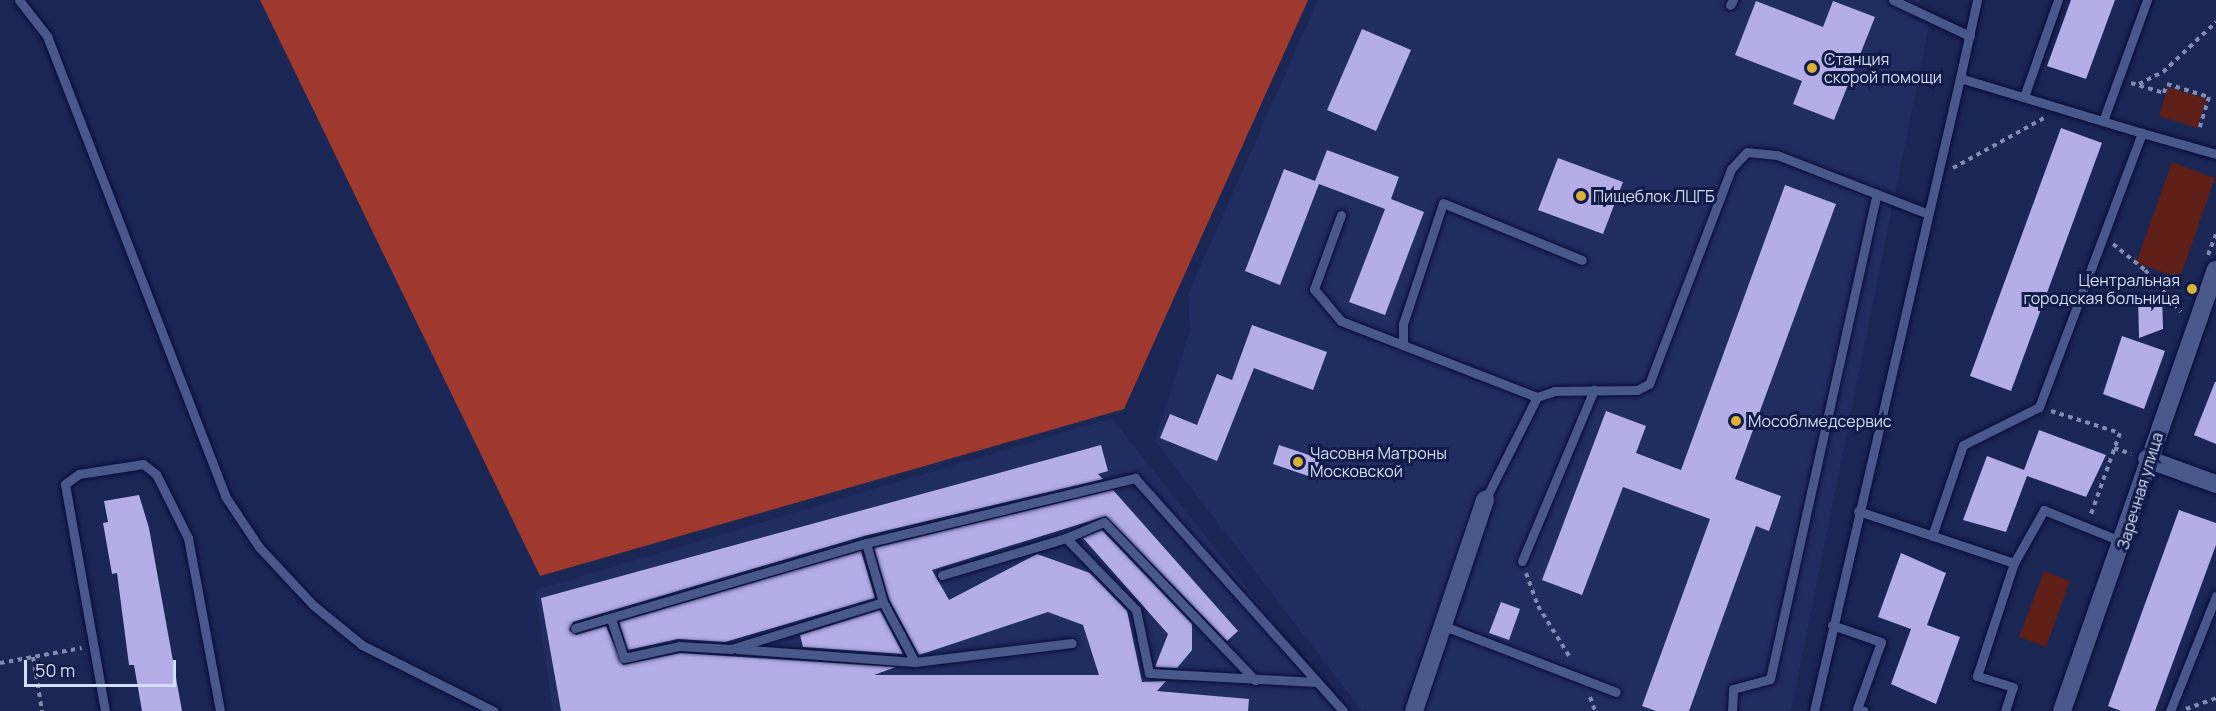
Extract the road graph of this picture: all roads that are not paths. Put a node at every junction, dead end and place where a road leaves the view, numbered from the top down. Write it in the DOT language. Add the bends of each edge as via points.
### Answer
graph roads {
  1 [pos="19,0"];
  2 [pos="1893,0"];
  3 [pos="1977,0"];
  4 [pos="2058,0"];
  5 [pos="2147,0"];
  6 [pos="1970,36"];
  7 [pos="1960,78"];
  8 [pos="2025,94"];
  9 [pos="2103,121"];
  10 [pos="2142,133"];
  11 [pos="2216,154"];
  12 [pos="1877,194"];
  13 [pos="1926,213"];
  14 [pos="1341,215"];
  15 [pos="1582,260"];
  16 [pos="2216,270"];
  17 [pos="1403,342"];
  18 [pos="1594,390"];
  19 [pos="1537,397"];
  20 [pos="2147,459"];
  21 [pos="2216,484"];
  22 [pos="1485,500"];
  23 [pos="1858,511"];
  24 [pos="1932,536"];
  25 [pos="1066,538"];
  26 [pos="866,543"];
  27 [pos="2125,543"];
  28 [pos="1522,561"];
  29 [pos="2014,563"];
  30 [pos="942,575"];
  31 [pos="2216,596"];
  32 [pos="883,602"];
  33 [pos="611,619"];
  34 [pos="1832,625"];
  35 [pos="1444,626"];
  36 [pos="574,628"];
  37 [pos="1072,643"];
  38 [pos="731,649"];
  39 [pos="915,663"];
  40 [pos="1255,680"];
  41 [pos="1317,682"];
  42 [pos="1616,692"];
  43 [pos="105,711"];
  44 [pos="220,711"];
  45 [pos="493,711"];
  46 [pos="1343,711"];
  47 [pos="1414,711"];
  48 [pos="1732,711"];
  49 [pos="1814,711"];
  50 [pos="1864,711"];
  51 [pos="2004,711"];
  52 [pos="2062,711"];
  53 [pos="2170,711"];
  1 -- 45 [label="lane" via="37,17 47,36 225,496 313,605 362,645"];
  2 -- 6 [label="lane"];
  3 -- 6 [label="lane"];
  4 -- 8 [label="lane"];
  5 -- 9 [label="lane"];
  6 -- 7 [label="lane"];
  7 -- 8 [label="lane"];
  7 -- 13 [label="lane"];
  8 -- 9 [label="lane"];
  9 -- 10 [label="lane"];
  10 -- 11 [label="lane"];
  10 -- 24 [label="lane" via="2039,407 1963,444"];
  12 -- 13 [label="lane"];
  12 -- 18 [label="lane" via="1777,155 1747,152 1731,168 1649,384 1637,390"];
  12 -- 48 [label="lane" via="1770,679 1733,690"];
  13 -- 23 [label="lane"];
  14 -- 17 [label="lane" via="1314,289 1341,321"];
  15 -- 17 [label="lane" via="1443,203 1403,324"];
  16 -- 20 [label="street, Заречная улица"];
  17 -- 19 [label="lane"];
  18 -- 19 [label="lane"];
  18 -- 28 [label="lane"];
  19 -- 22 [label="lane"];
  20 -- 21 [label="street"];
  20 -- 27 [label="street, Заречная улица"];
  22 -- 35 [label="street"];
  23 -- 24 [label="lane"];
  23 -- 34 [label="lane"];
  24 -- 29 [label="lane"];
  25 -- 30 [label="lane"];
  25 -- 40 [label="lane" via="1104,522"];
  25 -- 40 [label="lane" via="1136,610 1149,673"];
  26 -- 32 [label="lane"];
  26 -- 33 [label="lane"];
  26 -- 41 [label="lane" via="1135,478"];
  27 -- 29 [label="lane" via="2044,510"];
  27 -- 52 [label="street, Заречная улица"];
  29 -- 51 [label="lane" via="1977,676 2013,687"];
  31 -- 53 [label="lane"];
  32 -- 38 [label="lane"];
  32 -- 39 [label="lane"];
  33 -- 36 [label="lane"];
  33 -- 38 [label="lane" via="624,658 679,646"];
  34 -- 49 [label="lane"];
  34 -- 50 [label="lane" via="1881,642 1857,709"];
  35 -- 42 [label="lane"];
  35 -- 47 [label="street"];
  37 -- 39 [label="lane"];
  38 -- 39 [label="lane"];
  40 -- 41 [label="lane"];
  41 -- 46 [label="lane"];
  43 -- 44 [label="lane" via="65,484 79,474 143,464 156,474 188,538"];
}
